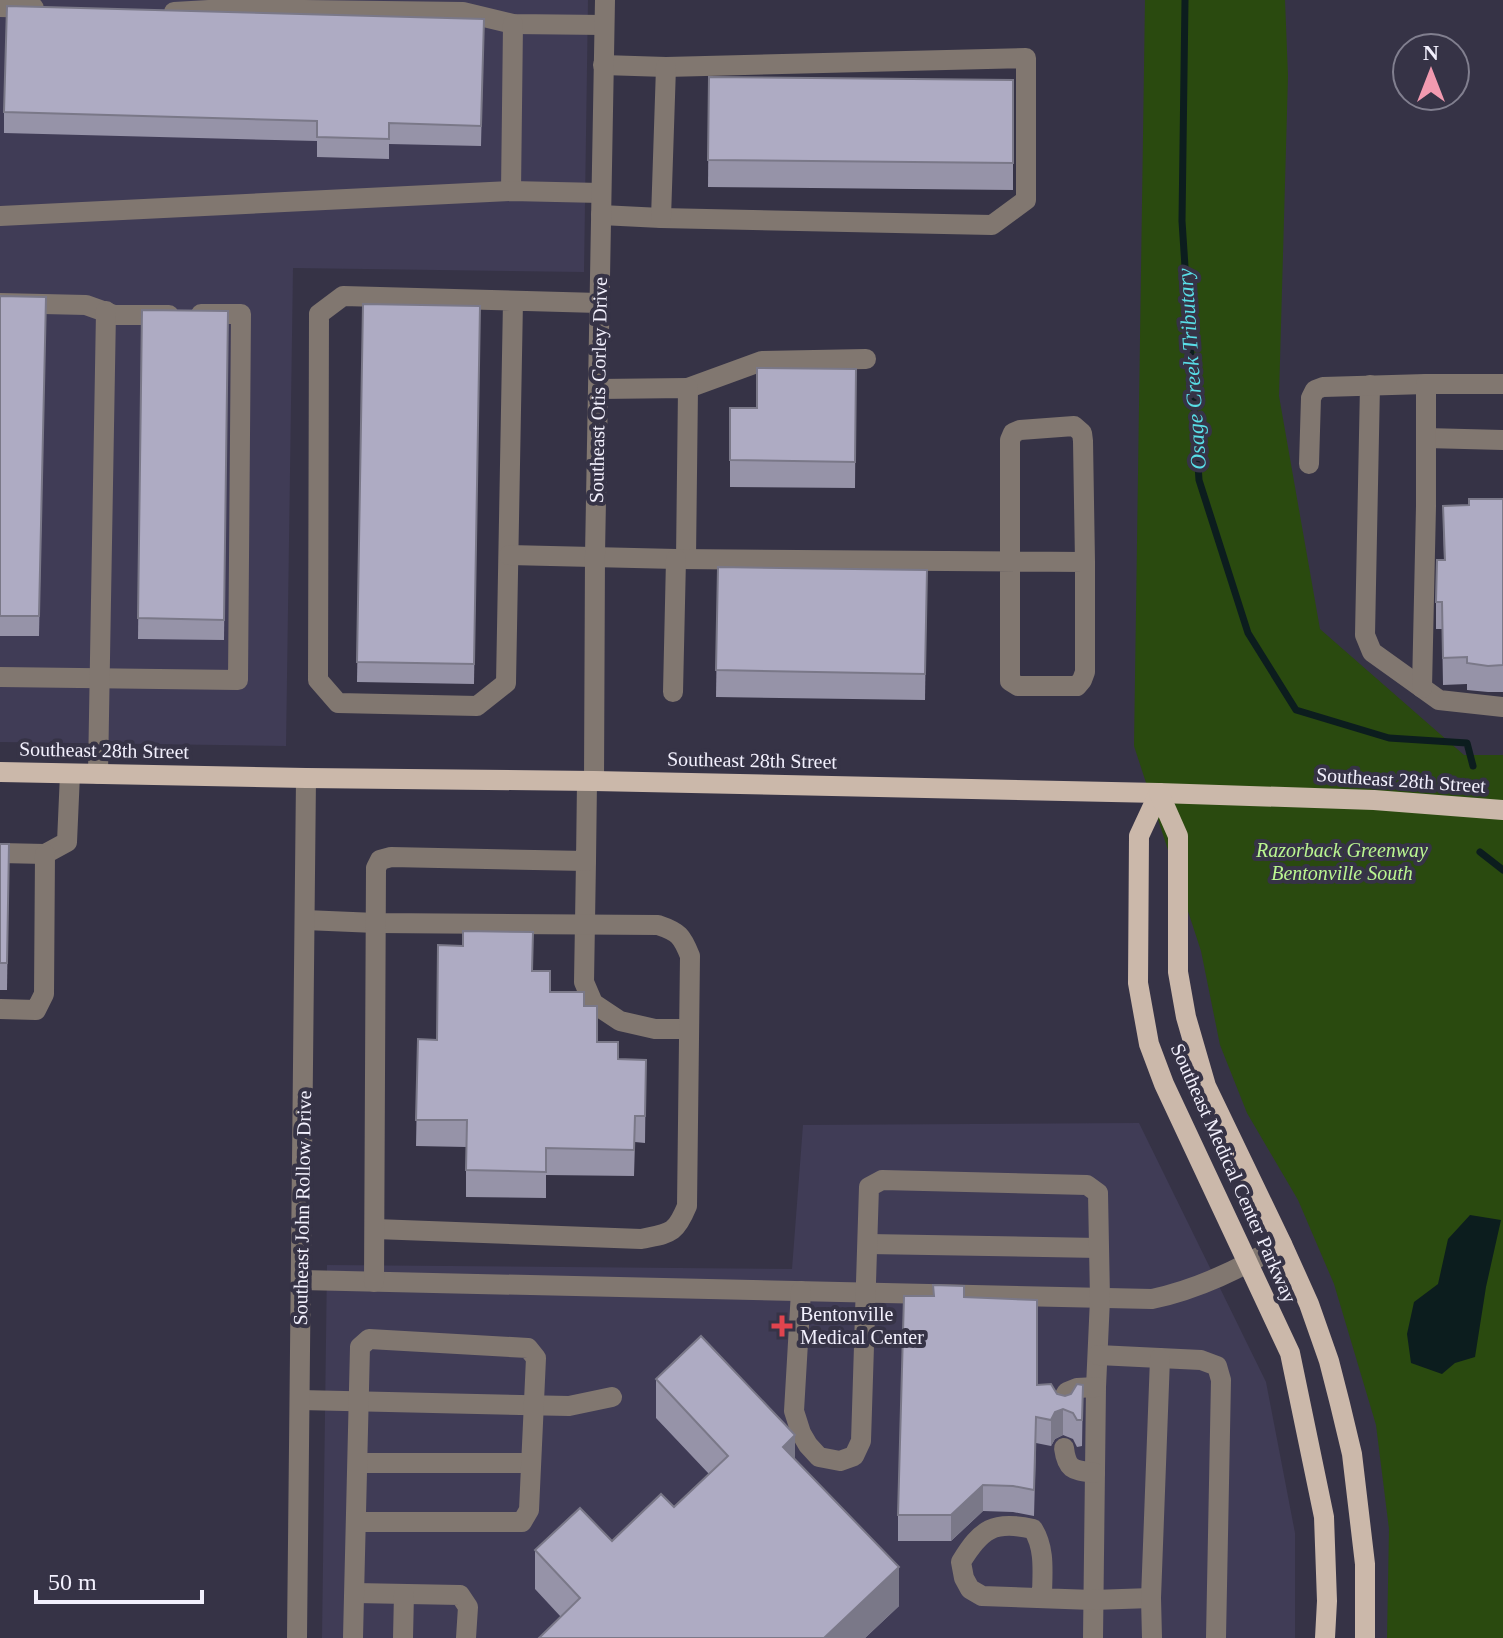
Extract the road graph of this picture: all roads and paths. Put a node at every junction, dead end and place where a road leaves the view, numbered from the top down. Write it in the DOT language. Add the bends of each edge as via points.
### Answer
graph roads {
  1 [pos="605,0"];
  2 [pos="0,7"];
  3 [pos="46,8"];
  4 [pos="154,12"];
  5 [pos="513,24"];
  6 [pos="604,25"];
  7 [pos="603,65"];
  8 [pos="666,67"];
  9 [pos="511,191"];
  10 [pos="601,193"];
  11 [pos="601,215"];
  12 [pos="0,216"];
  13 [pos="661,218"];
  14 [pos="513,301"];
  15 [pos="0,303"];
  16 [pos="599,303"];
  17 [pos="106,311"];
  18 [pos="866,359"];
  19 [pos="1426,384"];
  20 [pos="1503,384"];
  21 [pos="1370,385"];
  22 [pos="688,388"];
  23 [pos="598,389"];
  24 [pos="1426,438"];
  25 [pos="1503,440"];
  26 [pos="1309,464"];
  27 [pos="509,555"];
  28 [pos="595,555"];
  29 [pos="681,559"];
  30 [pos="1011,562"];
  31 [pos="1085,562"];
  32 [pos="0,677"];
  33 [pos="99,678"];
  34 [pos="1422,688"];
  35 [pos="673,692"];
  36 [pos="1503,707"];
  37 [pos="0,772"];
  38 [pos="70,774"];
  39 [pos="98,774"];
  40 [pos="306,778"];
  41 [pos="590,781"];
  42 [pos="1159,793"];
  43 [pos="1503,810"];
  44 [pos="0,853"];
  45 [pos="45,854"];
  46 [pos="586,861"];
  47 [pos="305,920"];
  48 [pos="376,923"];
  49 [pos="585,925"];
  50 [pos="0,1009"];
  51 [pos="689,1029"];
  52 [pos="375,1229"];
  53 [pos="868,1244"];
  54 [pos="1282,1244"];
  55 [pos="1099,1248"];
  56 [pos="1248,1264"];
  57 [pos="301,1280"];
  58 [pos="374,1282"];
  59 [pos="801,1291"];
  60 [pos="867,1292"];
  61 [pos="1100,1299"];
  62 [pos="1098,1355"];
  63 [pos="1160,1358"];
  64 [pos="1096,1387"];
  65 [pos="612,1397"];
  66 [pos="300,1400"];
  67 [pos="360,1401"];
  68 [pos="535,1405"];
  69 [pos="1064,1409"];
  70 [pos="1064,1448"];
  71 [pos="358,1463"];
  72 [pos="531,1463"];
  73 [pos="1095,1473"];
  74 [pos="356,1522"];
  75 [pos="355,1593"];
  76 [pos="404,1594"];
  77 [pos="1042,1598"];
  78 [pos="1151,1598"];
  79 [pos="1093,1600"];
  80 [pos="297,1638"];
  81 [pos="353,1638"];
  82 [pos="403,1638"];
  83 [pos="466,1638"];
  84 [pos="1093,1638"];
  85 [pos="1152,1638"];
  86 [pos="1216,1638"];
  87 [pos="1325,1638"];
  88 [pos="1365,1638"];
  1 -- 6 [label="street, Southeast Otis Corley Drive"];
  2 -- 3 [label="street"];
  4 -- 5 [label="street" via="463,12"];
  5 -- 6 [label="street"];
  5 -- 9 [label="street"];
  6 -- 7 [label="street, Southeast Otis Corley Drive"];
  7 -- 8 [label="street"];
  7 -- 10 [label="street, Southeast Otis Corley Drive"];
  8 -- 13 [label="street"];
  8 -- 13 [label="street" via="1026,58 1026,200 992,225"];
  9 -- 10 [label="street"];
  9 -- 12 [label="street"];
  10 -- 11 [label="street, Southeast Otis Corley Drive"];
  11 -- 13 [label="street"];
  11 -- 16 [label="street, Southeast Otis Corley Drive"];
  14 -- 16 [label="street"];
  14 -- 27 [label="street"];
  14 -- 27 [label="street" via="343,296 319,314 318,680 338,703 477,706 506,683"];
  15 -- 17 [label="street" via="86,305"];
  16 -- 23 [label="street, Southeast Otis Corley Drive"];
  17 -- 33 [label="street"];
  17 -- 33 [label="street" via="241,314 238,680"];
  18 -- 22 [label="street" via="762,361"];
  19 -- 20 [label="street"];
  19 -- 21 [label="street"];
  19 -- 24 [label="street"];
  21 -- 26 [label="street" via="1315,390"];
  21 -- 34 [label="street" via="1365,635 1372,652"];
  22 -- 23 [label="street"];
  22 -- 29 [label="street"];
  23 -- 28 [label="street, Southeast Otis Corley Drive"];
  24 -- 25 [label="street"];
  24 -- 34 [label="street" via="1434,506"];
  27 -- 28 [label="street"];
  28 -- 29 [label="street"];
  28 -- 41 [label="street, Southeast Otis Corley Drive"];
  29 -- 30 [label="street"];
  29 -- 35 [label="street"];
  30 -- 31 [label="street"];
  30 -- 31 [label="street" via="1009,673 1018,686 1077,686 1082,680"];
  30 -- 31 [label="street" via="1013,433 1074,426 1083,441"];
  32 -- 33 [label="street"];
  33 -- 39 [label="street"];
  34 -- 36 [label="street" via="1439,700"];
  37 -- 38 [label="main road, Southeast 28th Street"];
  38 -- 39 [label="main road, Southeast 28th Street"];
  38 -- 45 [label="street" via="67,842"];
  39 -- 40 [label="main road, Southeast 28th Street"];
  40 -- 41 [label="main road, Southeast 28th Street"];
  40 -- 47 [label="street, Southeast John Rollow Drive"];
  41 -- 42 [label="main road, Southeast 28th Street"];
  41 -- 46 [label="street, Southeast Otis Corley Drive"];
  42 -- 43 [label="main road, Southeast 28th Street"];
  42 -- 54 [label="main road, Southeast Medical Center Parkway" via="1178,836 1178,972 1186,1017 1206,1086"];
  42 -- 56 [label="main road, Southeast Medical Center Parkway" via="1139,836 1138,983 1149,1044"];
  44 -- 45 [label="street"];
  45 -- 50 [label="street" via="44,994 36,1010"];
  46 -- 48 [label="street" via="380,860"];
  46 -- 49 [label="street, Southeast Otis Corley Drive"];
  47 -- 48 [label="street"];
  47 -- 57 [label="street, Southeast John Rollow Drive"];
  48 -- 49 [label="street"];
  48 -- 52 [label="street"];
  49 -- 51 [label="street" via="584,982 593,1003 620,1021"];
  49 -- 51 [label="street" via="658,925 675,931 690,956"];
  51 -- 52 [label="street" via="687,1206 668,1234 641,1239"];
  52 -- 58 [label="street"];
  53 -- 55 [label="street"];
  53 -- 55 [label="street" via="869,1187 882,1180 1087,1185 1098,1193"];
  53 -- 60 [label="street"];
  54 -- 56 [label="street"];
  54 -- 88 [label="main road, Southeast Medical Center Parkway" via="1329,1361 1352,1454 1365,1564"];
  55 -- 61 [label="street"];
  56 -- 61 [label="street" via="1171,1295"];
  56 -- 87 [label="main road, Southeast Medical Center Parkway" via="1290,1353 1324,1517"];
  57 -- 58 [label="street"];
  57 -- 66 [label="street, Southeast John Rollow Drive"];
  58 -- 59 [label="street"];
  59 -- 60 [label="street"];
  59 -- 60 [label="street" via="794,1411 801,1433 819,1457 840,1461 854,1456 861,1441"];
  60 -- 61 [label="street"];
  61 -- 62 [label="street"];
  62 -- 63 [label="street"];
  62 -- 64 [label="street"];
  63 -- 78 [label="street"];
  63 -- 86 [label="street" via="1201,1360 1217,1366 1221,1380"];
  64 -- 69 [label="street" via="1067,1392"];
  64 -- 73 [label="street"];
  65 -- 68 [label="street" via="569,1406"];
  66 -- 67 [label="street"];
  66 -- 80 [label="street, Southeast John Rollow Drive"];
  67 -- 68 [label="street"];
  67 -- 68 [label="street" via="360,1347 369,1339 528,1348 536,1358"];
  67 -- 71 [label="street"];
  68 -- 72 [label="street"];
  70 -- 73 [label="street" via="1071,1467"];
  71 -- 72 [label="street"];
  71 -- 74 [label="street"];
  72 -- 74 [label="street" via="529,1510 522,1522"];
  73 -- 79 [label="street"];
  74 -- 75 [label="street"];
  75 -- 76 [label="street"];
  75 -- 81 [label="street"];
  76 -- 82 [label="street"];
  76 -- 83 [label="street" via="460,1595 468,1607"];
  77 -- 77 [label="street" via="982,1596 970,1589 961,1562 974,1541 995,1526 1033,1529 1043,1561"];
  77 -- 79 [label="street"];
  78 -- 79 [label="street"];
  78 -- 85 [label="street"];
  79 -- 84 [label="street"];
}
